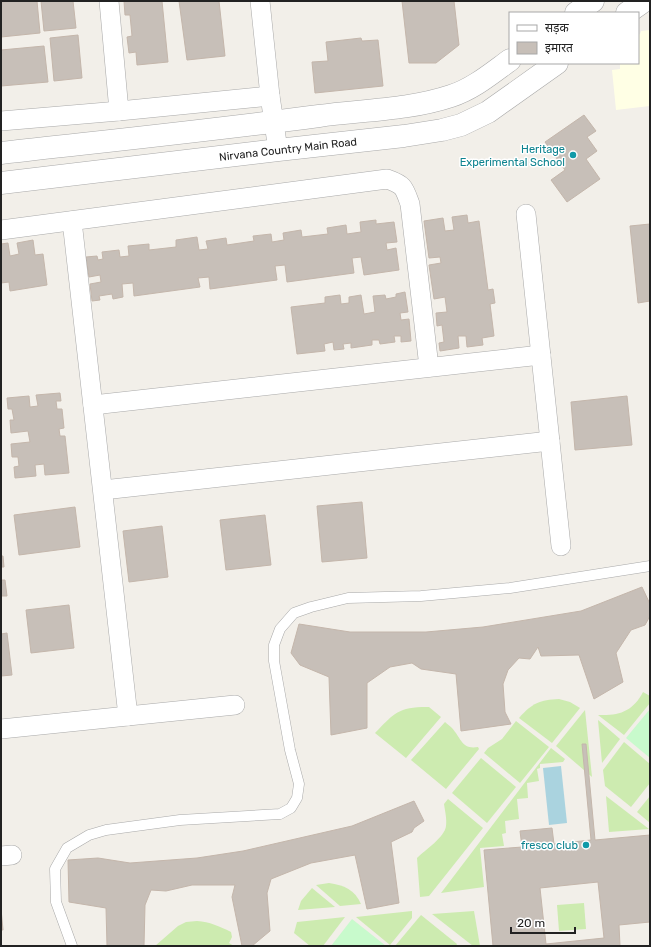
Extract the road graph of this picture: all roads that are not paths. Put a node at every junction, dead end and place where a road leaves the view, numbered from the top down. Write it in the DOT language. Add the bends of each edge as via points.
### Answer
graph roads {
  1 [pos="109,1"];
  2 [pos="260,1"];
  3 [pos="593,1"];
  4 [pos="644,1"];
  5 [pos="577,12"];
  6 [pos="628,12"];
  7 [pos="509,61"];
  8 [pos="556,64"];
  9 [pos="270,96"];
  10 [pos="119,111"];
  11 [pos="1,121"];
  12 [pos="274,122"];
  13 [pos="278,150"];
  14 [pos="1,153"];
  15 [pos="1,183"];
  16 [pos="526,214"];
  17 [pos="72,221"];
  18 [pos="1,230"];
  19 [pos="541,355"];
  20 [pos="429,367"];
  21 [pos="93,405"];
  22 [pos="550,441"];
  23 [pos="103,490"];
  24 [pos="561,546"];
  25 [pos="650,566"];
  26 [pos="235,705"];
  27 [pos="128,716"];
  28 [pos="1,729"];
  29 [pos="72,946"];
  1 -- 10 [label="street"];
  2 -- 9 [label="street"];
  3 -- 5 [label="street"];
  4 -- 6 [label="street"];
  7 -- 12 [label="street" via="461,92 435,100"];
  8 -- 13 [label="street, Nirvana Country Main Road" via="488,112 461,125 404,136"];
  9 -- 10 [label="street"];
  9 -- 12 [label="street"];
  10 -- 11 [label="street"];
  12 -- 13 [label="street"];
  12 -- 14 [label="street"];
  13 -- 15 [label="street, Nirvana Country Main Road"];
  16 -- 19 [label="street"];
  17 -- 18 [label="street"];
  17 -- 20 [label="street" via="387,179 400,184 406,191 410,204"];
  17 -- 21 [label="street"];
  19 -- 20 [label="street"];
  19 -- 22 [label="street"];
  20 -- 21 [label="street"];
  21 -- 23 [label="street"];
  22 -- 23 [label="street"];
  22 -- 24 [label="street"];
  23 -- 27 [label="street"];
  25 -- 29 [label="lane" via="510,588 421,596 348,598 294,613 280,629 274,645 274,662 299,784 292,808 280,814 180,820 106,830 89,835 67,848 54,869 56,902"];
  26 -- 27 [label="street"];
  27 -- 28 [label="street"];
}
